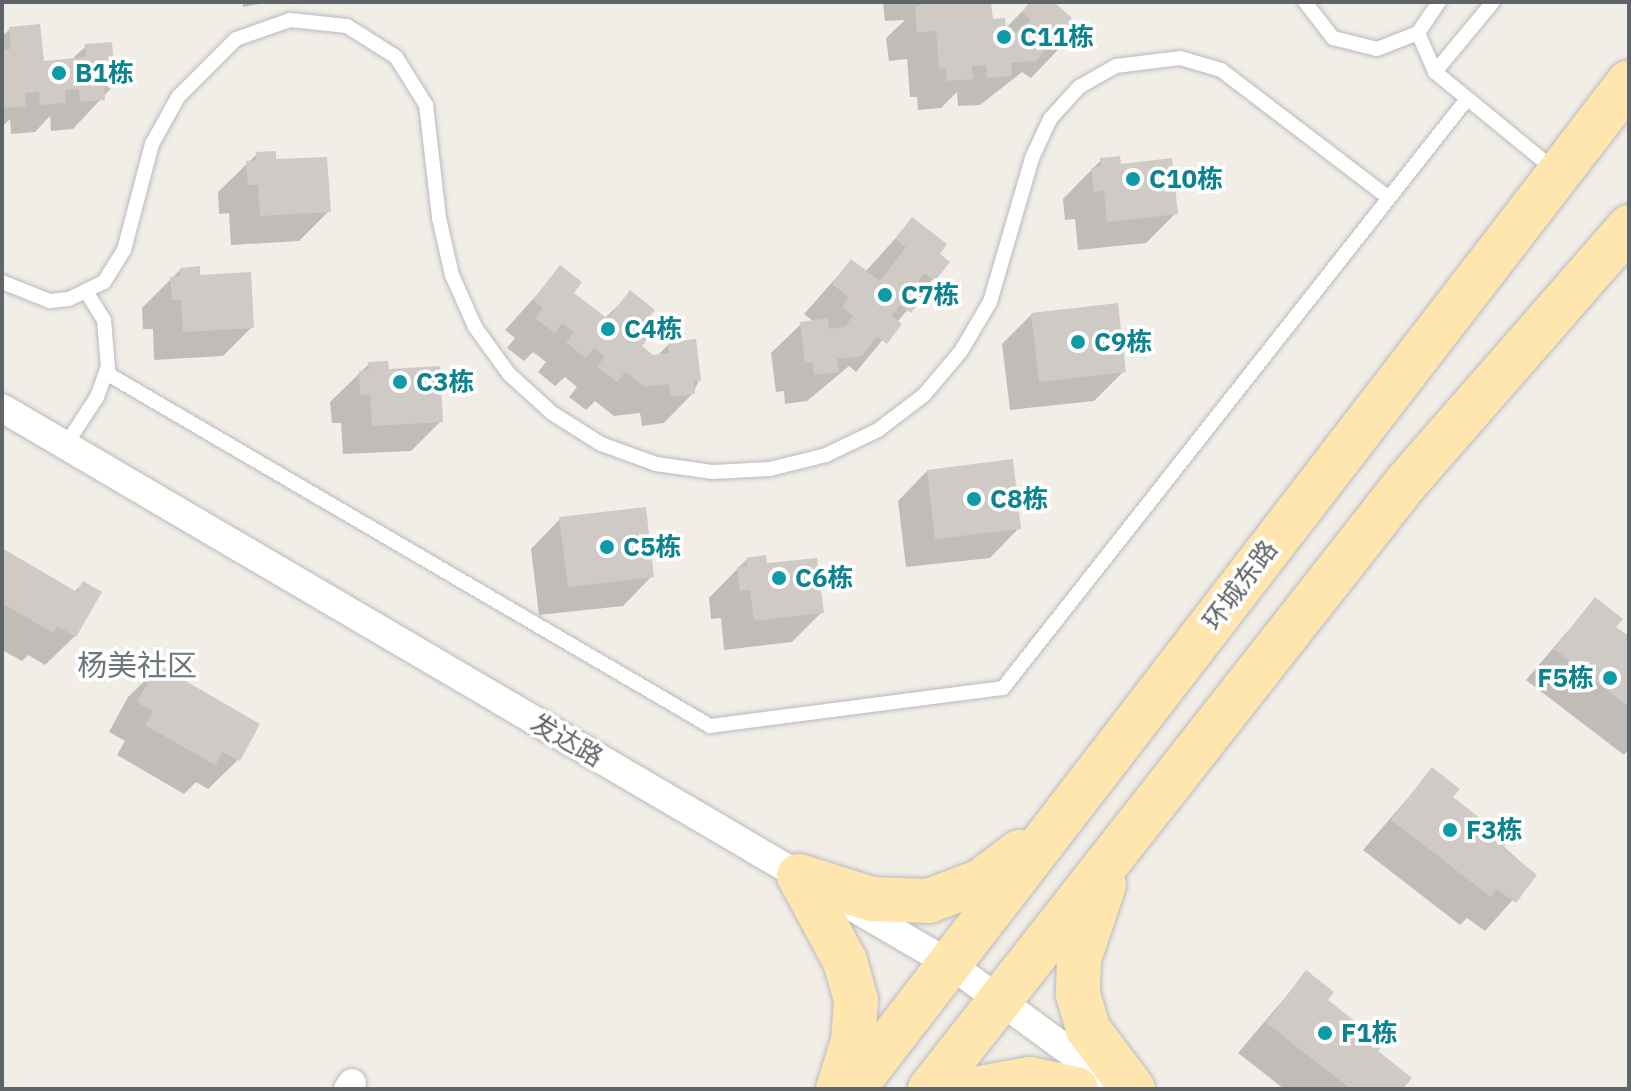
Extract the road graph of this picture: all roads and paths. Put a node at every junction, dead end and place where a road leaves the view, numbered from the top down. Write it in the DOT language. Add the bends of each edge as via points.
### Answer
graph roads {
  1 [pos="1305,2"];
  2 [pos="1439,2"];
  3 [pos="1493,2"];
  4 [pos="1418,33"];
  5 [pos="1435,72"];
  6 [pos="1629,82"];
  7 [pos="1467,99"];
  8 [pos="1556,172"];
  9 [pos="1389,198"];
  10 [pos="1629,227"];
  11 [pos="2,282"];
  12 [pos="87,293"];
  13 [pos="106,373"];
  14 [pos="2,408"];
  15 [pos="65,446"];
  16 [pos="1060,820"];
  17 [pos="1114,855"];
  18 [pos="799,876"];
  19 [pos="950,964"];
  20 [pos="1002,997"];
  21 [pos="838,1089"];
  22 [pos="853,1089"];
  23 [pos="930,1089"];
  24 [pos="975,1089"];
  25 [pos="1076,1089"];
  26 [pos="1121,1089"];
  27 [pos="1133,1089"];
  1 -- 4 [label="lane" via="1325,31 1354,47 1387,47"];
  2 -- 4 [label="lane"];
  3 -- 5 [label="lane"];
  4 -- 5 [label="lane"];
  5 -- 7 [label="lane"];
  6 -- 8 [label="main road, 环城东路"];
  7 -- 8 [label="lane"];
  7 -- 9 [label="lane"];
  8 -- 16 [label="main road, 环城东路"];
  9 -- 12 [label="lane" via="1221,70 1180,58 1116,66 1079,87 1050,119 1032,158 990,302 961,351 924,395 878,430 826,455 741,471 656,464 601,444 552,413 509,374 475,327 452,275 439,218 426,105 396,57 347,26 290,20 236,39 178,97 152,144 124,250 104,282"];
  9 -- 13 [label="lane" via="1003,688 710,726"];
  10 -- 17 [label="main road" via="1406,483"];
  11 -- 12 [label="lane" via="50,301"];
  12 -- 13 [label="lane" via="107,335"];
  13 -- 15 [label="lane"];
  14 -- 15 [label="street, 发达路"];
  15 -- 18 [label="street, 发达路"];
  16 -- 18 [label="main road" via="981,881 929,901 872,899"];
  16 -- 19 [label="main road, 环城东路"];
  17 -- 20 [label="main road"];
  17 -- 27 [label="main road" via="1079,959 1078,994 1088,1029"];
  18 -- 19 [label="street, 发达路"];
  18 -- 21 [label="main road" via="845,961 856,1000 853,1041"];
  19 -- 20 [label="street, 发达路"];
  19 -- 22 [label="main road, 环城东路"];
  20 -- 23 [label="main road"];
  20 -- 26 [label="street, 发达路"];
  24 -- 25 [label="main road" via="1030,1079"];
}
